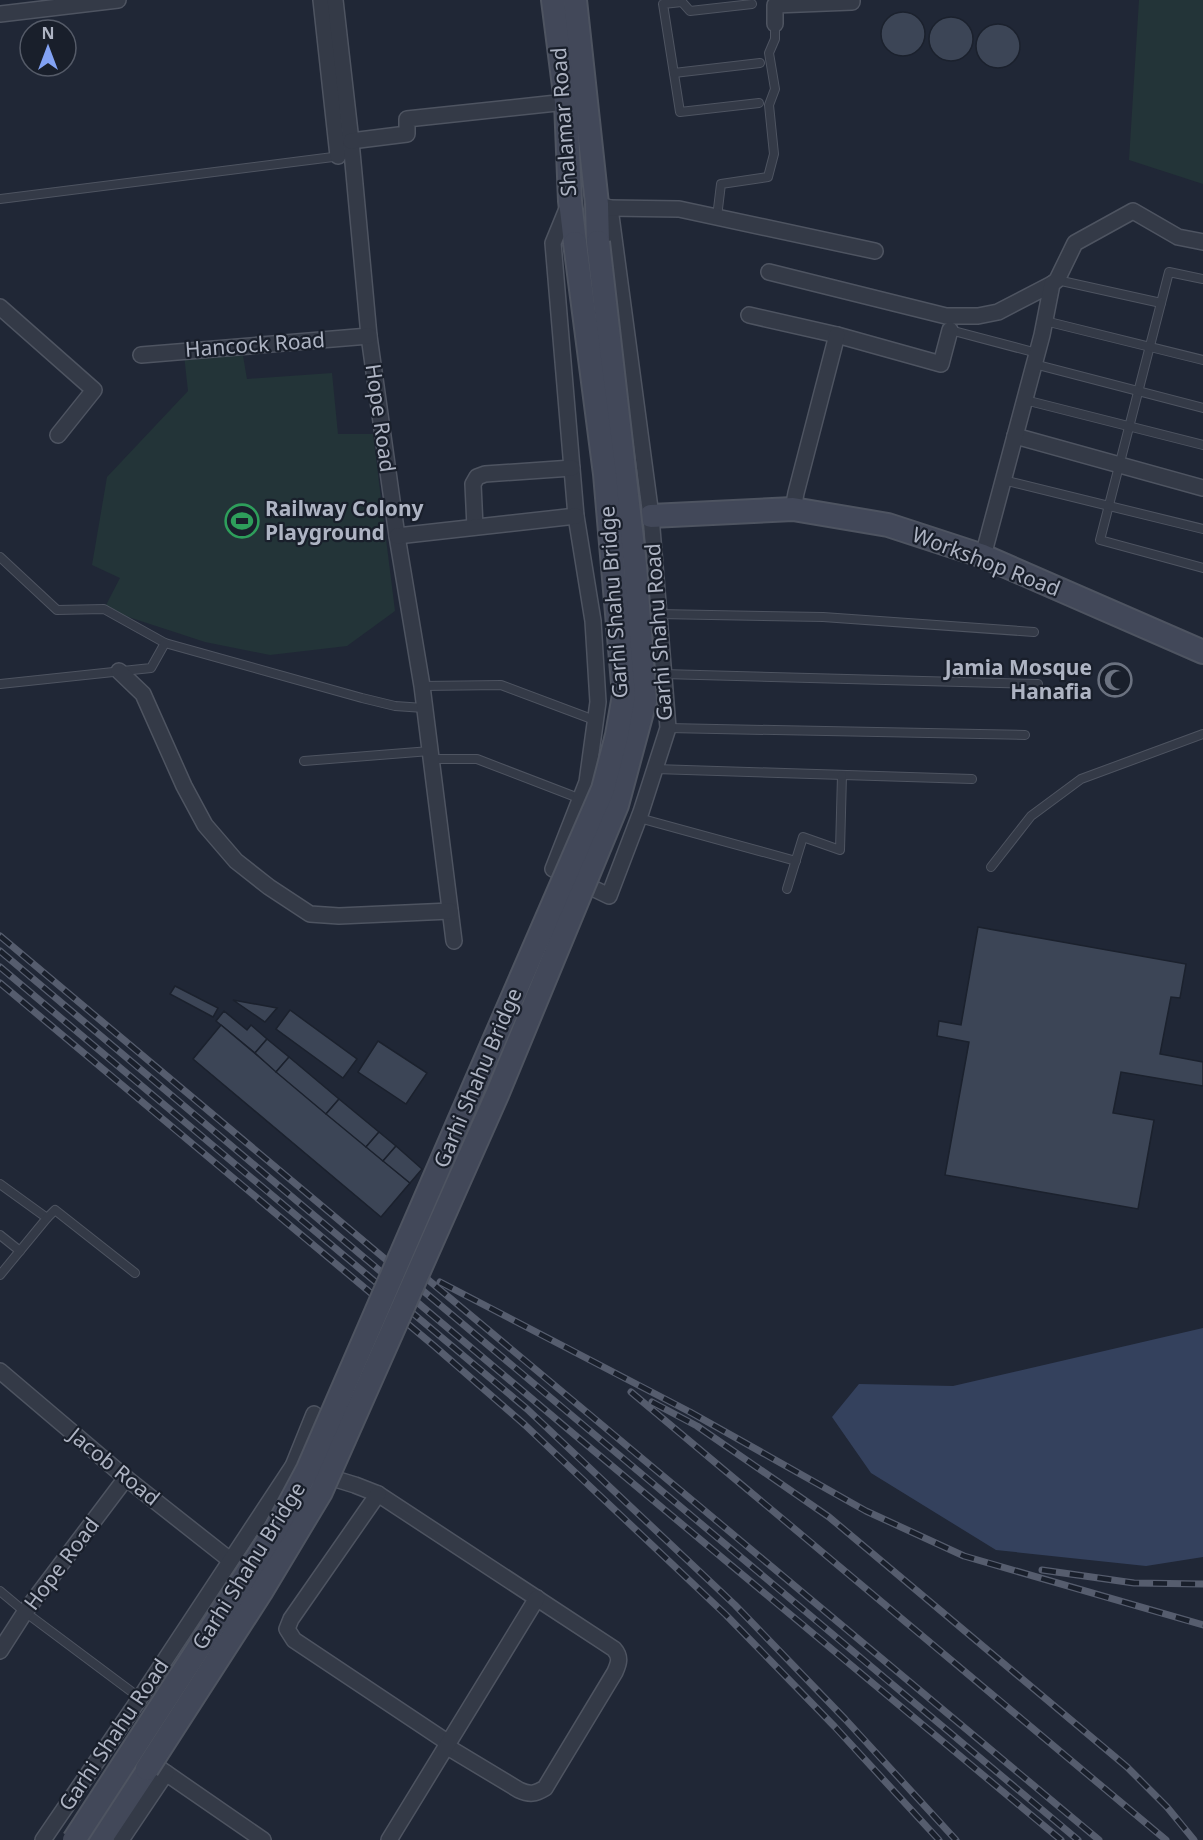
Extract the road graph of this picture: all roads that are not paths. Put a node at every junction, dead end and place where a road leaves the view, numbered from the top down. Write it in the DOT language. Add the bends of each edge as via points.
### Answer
graph roads {
  1 [pos="118,0"];
  2 [pos="321,0"];
  3 [pos="335,0"];
  4 [pos="553,0"];
  5 [pos="575,0"];
  6 [pos="852,0"];
  7 [pos="682,1"];
  8 [pos="752,4"];
  9 [pos="0,14"];
  10 [pos="776,24"];
  11 [pos="760,63"];
  12 [pos="674,73"];
  13 [pos="566,102"];
  14 [pos="759,103"];
  15 [pos="347,151"];
  16 [pos="0,199"];
  17 [pos="570,201"];
  18 [pos="603,206"];
  19 [pos="717,217"];
  20 [pos="598,242"];
  21 [pos="1203,242"];
  22 [pos="575,243"];
  23 [pos="875,251"];
  24 [pos="769,272"];
  25 [pos="1203,279"];
  26 [pos="1055,282"];
  27 [pos="1161,303"];
  28 [pos="0,307"];
  29 [pos="749,315"];
  30 [pos="1045,321"];
  31 [pos="950,330"];
  32 [pos="369,336"];
  33 [pos="837,336"];
  34 [pos="1149,347"];
  35 [pos="141,355"];
  36 [pos="1035,359"];
  37 [pos="1203,360"];
  38 [pos="1138,391"];
  39 [pos="1025,400"];
  40 [pos="1203,408"];
  41 [pos="1129,426"];
  42 [pos="57,435"];
  43 [pos="1015,436"];
  44 [pos="1203,445"];
  45 [pos="1119,465"];
  46 [pos="572,468"];
  47 [pos="1004,480"];
  48 [pos="1203,488"];
  49 [pos="1109,506"];
  50 [pos="794,509"];
  51 [pos="576,516"];
  52 [pos="651,516"];
  53 [pos="475,527"];
  54 [pos="1203,528"];
  55 [pos="397,536"];
  56 [pos="983,556"];
  57 [pos="0,557"];
  58 [pos="1203,568"];
  59 [pos="658,614"];
  60 [pos="1034,632"];
  61 [pos="165,643"];
  62 [pos="1203,651"];
  63 [pos="119,671"];
  64 [pos="663,674"];
  65 [pos="0,684"];
  66 [pos="1038,684"];
  67 [pos="422,686"];
  68 [pos="424,708"];
  69 [pos="597,721"];
  70 [pos="668,728"];
  71 [pos="1203,734"];
  72 [pos="1025,735"];
  73 [pos="430,755"];
  74 [pos="304,761"];
  75 [pos="655,769"];
  76 [pos="842,775"];
  77 [pos="972,779"];
  78 [pos="581,799"];
  79 [pos="639,818"];
  80 [pos="796,861"];
  81 [pos="991,867"];
  82 [pos="787,889"];
  83 [pos="450,911"];
  84 [pos="454,941"];
  85 [pos="0,1184"];
  86 [pos="47,1218"];
  87 [pos="0,1235"];
  88 [pos="20,1251"];
  89 [pos="135,1273"];
  90 [pos="0,1275"];
  91 [pos="0,1371"];
  92 [pos="314,1414"];
  93 [pos="293,1466"];
  94 [pos="126,1478"];
  95 [pos="378,1494"];
  96 [pos="230,1560"];
  97 [pos="0,1591"];
  98 [pos="537,1598"];
  99 [pos="25,1612"];
  100 [pos="0,1651"];
  101 [pos="140,1698"];
  102 [pos="115,1735"];
  103 [pos="446,1744"];
  104 [pos="157,1771"];
  105 [pos="43,1840"];
  106 [pos="74,1840"];
  107 [pos="100,1840"];
  108 [pos="121,1840"];
  109 [pos="263,1840"];
  110 [pos="388,1840"];
  1 -- 9 [label="street"];
  2 -- 15 [label="street"];
  3 -- 15 [label="street, Hope Road"];
  4 -- 13 [label="main road, Shalamar Road"];
  5 -- 18 [label="main road, Shalamar Road"];
  6 -- 10 [label="street" via="775,5"];
  7 -- 8 [label="lane" via="690,11"];
  7 -- 12 [label="lane" via="663,4"];
  10 -- 19 [label="lane" via="769,53 776,89 769,105 774,154 768,177 721,184"];
  11 -- 12 [label="lane"];
  12 -- 14 [label="lane" via="680,112"];
  13 -- 15 [label="street" via="407,119 407,134"];
  13 -- 17 [label="main road, Shalamar Road"];
  15 -- 16 [label="lane"];
  15 -- 32 [label="street, Hope Road"];
  17 -- 22 [label="main road, Shalamar Road"];
  17 -- 46 [label="street, Garhi Shahu Road" via="553,243"];
  18 -- 19 [label="street" via="680,209"];
  18 -- 20 [label="main road, Shalamar Road"];
  18 -- 52 [label="street, Garhi Shahu Road"];
  19 -- 23 [label="street"];
  20 -- 104 [label="main road, Garhi Shahu Bridge, bridge" via="635,565 645,701 618,805 497,1095 321,1492"];
  21 -- 26 [label="street" via="1178,237 1133,211 1075,243"];
  22 -- 106 [label="main road, Garhi Shahu Bridge, bridge" via="605,474 624,695 603,789 308,1469 270,1539"];
  24 -- 26 [label="street" via="946,316 998,312"];
  25 -- 27 [label="lane" via="1169,272"];
  26 -- 27 [label="lane"];
  26 -- 30 [label="street"];
  27 -- 34 [label="lane"];
  28 -- 42 [label="street" via="94,390"];
  29 -- 33 [label="street"];
  30 -- 34 [label="lane"];
  30 -- 36 [label="street"];
  31 -- 33 [label="street" via="941,364"];
  31 -- 36 [label="lane"];
  32 -- 35 [label="street, Hancock Road"];
  32 -- 55 [label="street, Hope Road"];
  33 -- 50 [label="street"];
  34 -- 37 [label="lane"];
  34 -- 38 [label="lane"];
  36 -- 38 [label="lane"];
  36 -- 39 [label="street"];
  38 -- 40 [label="lane"];
  38 -- 41 [label="lane"];
  39 -- 41 [label="lane"];
  39 -- 43 [label="street"];
  41 -- 44 [label="lane"];
  41 -- 45 [label="lane"];
  43 -- 45 [label="street"];
  43 -- 47 [label="street"];
  45 -- 48 [label="street"];
  45 -- 49 [label="lane"];
  46 -- 51 [label="street, Garhi Shahu Road"];
  46 -- 53 [label="street" via="477,477 473,484"];
  47 -- 49 [label="lane"];
  47 -- 56 [label="street"];
  49 -- 54 [label="lane"];
  49 -- 58 [label="lane" via="1100,540"];
  50 -- 52 [label="main road, Workshop Road"];
  50 -- 56 [label="main road, Workshop Road" via="888,525"];
  51 -- 53 [label="street"];
  51 -- 69 [label="street, Garhi Shahu Road" via="593,621"];
  52 -- 59 [label="street, Garhi Shahu Road"];
  53 -- 55 [label="street"];
  55 -- 67 [label="street, Hope Road"];
  56 -- 62 [label="main road, Workshop Road"];
  57 -- 61 [label="lane" via="57,610 104,609"];
  59 -- 60 [label="lane" via="823,617"];
  59 -- 64 [label="street, Garhi Shahu Road"];
  61 -- 63 [label="lane" via="151,668"];
  61 -- 68 [label="lane" via="362,698"];
  63 -- 65 [label="lane"];
  63 -- 83 [label="street" via="143,694 205,825 236,861 269,887 310,914"];
  64 -- 66 [label="lane"];
  64 -- 70 [label="street, Garhi Shahu Road"];
  67 -- 68 [label="street, Hope Road"];
  67 -- 69 [label="lane" via="501,685"];
  68 -- 73 [label="street, Hope Road"];
  69 -- 78 [label="street, Garhi Shahu Road" via="588,782"];
  70 -- 72 [label="lane"];
  70 -- 75 [label="street, Garhi Shahu Road"];
  71 -- 81 [label="lane" via="1082,779 1032,816"];
  73 -- 74 [label="lane"];
  73 -- 78 [label="lane" via="477,759"];
  73 -- 83 [label="street, Hope Road"];
  75 -- 76 [label="lane"];
  75 -- 79 [label="street, Garhi Shahu Road"];
  76 -- 77 [label="lane"];
  76 -- 80 [label="lane" via="840,850 803,837"];
  78 -- 79 [label="street, Garhi Shahu Road" via="553,869 609,896"];
  79 -- 80 [label="lane"];
  80 -- 82 [label="lane"];
  83 -- 84 [label="street, Hope Road"];
  85 -- 86 [label="lane"];
  86 -- 88 [label="lane"];
  86 -- 89 [label="lane" via="55,1210"];
  87 -- 88 [label="lane"];
  88 -- 90 [label="lane"];
  91 -- 94 [label="street, Jacob Road"];
  92 -- 93 [label="street, Garhi Shahu Road"];
  93 -- 95 [label="street"];
  93 -- 96 [label="street, Garhi Shahu Road"];
  94 -- 96 [label="street, Jacob Road"];
  94 -- 99 [label="street, Hope Road"];
  95 -- 98 [label="street"];
  95 -- 103 [label="street" via="287,1629 294,1640"];
  96 -- 101 [label="street, Garhi Shahu Road"];
  97 -- 99 [label="lane"];
  98 -- 103 [label="street"];
  98 -- 103 [label="street" via="614,1649 619,1662 545,1788 529,1794"];
  99 -- 100 [label="street, Hope Road"];
  99 -- 101 [label="lane"];
  101 -- 102 [label="street, Garhi Shahu Road"];
  102 -- 104 [label="street"];
  102 -- 105 [label="street, Garhi Shahu Road"];
  103 -- 110 [label="street"];
  104 -- 107 [label="main road, Garhi Shahu Bridge"];
  104 -- 108 [label="street"];
  104 -- 109 [label="street"];
}
